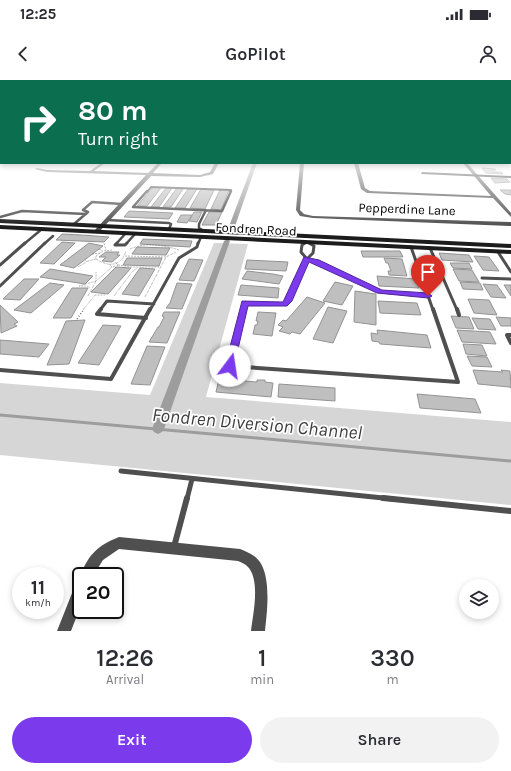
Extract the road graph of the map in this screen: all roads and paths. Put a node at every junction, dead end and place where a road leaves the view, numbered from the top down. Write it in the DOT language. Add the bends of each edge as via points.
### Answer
graph roads {
  1 [pos="147,176"];
  2 [pos="301,176"];
  3 [pos="359,176"];
  4 [pos="471,176"];
  5 [pos="476,176"];
  6 [pos="511,177"];
  7 [pos="494,197"];
  8 [pos="122,204"];
  9 [pos="206,210"];
  10 [pos="86,214"];
  11 [pos="511,216"];
  12 [pos="0,217"];
  13 [pos="107,220"];
  14 [pos="0,221"];
  15 [pos="129,221"];
  16 [pos="146,222"];
  17 [pos="74,224"];
  18 [pos="511,224"];
  19 [pos="102,226"];
  20 [pos="0,227"];
  21 [pos="142,228"];
  22 [pos="42,229"];
  23 [pos="169,229"];
  24 [pos="125,230"];
  25 [pos="204,231"];
  26 [pos="96,232"];
  27 [pos="135,234"];
  28 [pos="53,236"];
  29 [pos="201,237"];
  30 [pos="307,239"];
  31 [pos="417,241"];
  32 [pos="104,243"];
  33 [pos="511,246"];
  34 [pos="411,247"];
  35 [pos="182,248"];
  36 [pos="420,248"];
  37 [pos="430,248"];
  38 [pos="105,249"];
  39 [pos="113,250"];
  40 [pos="179,250"];
  41 [pos="103,251"];
  42 [pos="498,252"];
  43 [pos="511,252"];
  44 [pos="92,254"];
  45 [pos="100,254"];
  46 [pos="125,256"];
  47 [pos="166,257"];
  48 [pos="307,259"];
  49 [pos="94,260"];
  50 [pos="87,262"];
  51 [pos="115,262"];
  52 [pos="109,264"];
  53 [pos="118,265"];
  54 [pos="0,266"];
  55 [pos="112,267"];
  56 [pos="130,267"];
  57 [pos="161,267"];
  58 [pos="78,268"];
  59 [pos="141,268"];
  60 [pos="134,270"];
  61 [pos="96,272"];
  62 [pos="511,272"];
  63 [pos="482,278"];
  64 [pos="511,279"];
  65 [pos="96,281"];
  66 [pos="81,284"];
  67 [pos="0,286"];
  68 [pos="79,286"];
  69 [pos="91,289"];
  70 [pos="88,296"];
  71 [pos="114,296"];
  72 [pos="122,296"];
  73 [pos="428,296"];
  74 [pos="145,297"];
  75 [pos="154,304"];
  76 [pos="459,315"];
  77 [pos="146,318"];
  78 [pos="76,319"];
  79 [pos="511,335"];
  80 [pos="511,343"];
  81 [pos="0,370"];
  82 [pos="121,472"];
  83 [pos="192,479"];
  84 [pos="511,511"];
  85 [pos="174,548"];
  86 [pos="90,567"];
  87 [pos="72,611"];
  88 [pos="64,631"];
  89 [pos="258,631"];
  1 -- 8 [label="street"];
  2 -- 18 [label="street, Pepperdine Lane" via="298,210 302,215"];
  3 -- 7 [label="street" via="366,191"];
  4 -- 5 [label="main road"];
  5 -- 6 [label="main road"];
  5 -- 7 [label="street"];
  7 -- 11 [label="street"];
  8 -- 10 [label="lane" via="92,202 83,210 88,212"];
  8 -- 13 [label="street"];
  9 -- 9 [label="lane" via="184,209 133,207 151,187 231,190 222,211"];
  9 -- 25 [label="lane" via="199,224 199,228"];
  10 -- 12 [label="lane" via="22,211"];
  10 -- 17 [label="lane"];
  13 -- 15 [label="lane"];
  13 -- 19 [label="street"];
  14 -- 17 [label="main road, Fondren Road"];
  15 -- 16 [label="lane"];
  15 -- 24 [label="lane"];
  16 -- 21 [label="lane"];
  16 -- 23 [label="lane" via="169,223"];
  17 -- 19 [label="main road, Fondren Road"];
  19 -- 24 [label="main road, Fondren Road"];
  19 -- 26 [label="street"];
  20 -- 22 [label="main road, Fondren Road"];
  21 -- 23 [label="main road, Fondren Road"];
  21 -- 24 [label="main road, Fondren Road"];
  22 -- 26 [label="main road, Fondren Road"];
  22 -- 54 [label="lane"];
  23 -- 25 [label="main road, Fondren Road"];
  24 -- 26 [label="main road, Fondren Road"];
  24 -- 27 [label="main road, Fondren Road"];
  24 -- 27 [label="lane" via="116,245 125,245"];
  25 -- 29 [label="main road"];
  25 -- 30 [label="main road, Fondren Road"];
  27 -- 29 [label="main road, Fondren Road"];
  28 -- 67 [label="lane"];
  29 -- 30 [label="main road, Fondren Road"];
  29 -- 75 [label="lane" via="197,247 179,258"];
  30 -- 31 [label="main road, Fondren Road"];
  30 -- 34 [label="main road, Fondren Road"];
  30 -- 48 [label="lane" via="302,246 302,252"];
  30 -- 48 [label="lane" via="314,246 314,253"];
  31 -- 33 [label="main road, Fondren Road"];
  31 -- 36 [label="main road"];
  32 -- 38 [label="path"];
  34 -- 36 [label="main road, Fondren Road"];
  34 -- 73 [label="lane"];
  35 -- 40 [label="path"];
  36 -- 37 [label="main road, Fondren Road"];
  37 -- 42 [label="main road, Fondren Road"];
  37 -- 76 [label="lane"];
  38 -- 39 [label="path"];
  38 -- 41 [label="path"];
  38 -- 41 [label="path" via="100,248 99,250"];
  40 -- 46 [label="path" via="171,247 136,246 126,251"];
  40 -- 47 [label="path"];
  41 -- 45 [label="path"];
  42 -- 43 [label="main road, Fondren Road"];
  42 -- 62 [label="lane"];
  44 -- 45 [label="path"];
  45 -- 49 [label="path"];
  46 -- 47 [label="path"];
  46 -- 51 [label="path"];
  47 -- 57 [label="path"];
  48 -- 73 [label="lane" via="380,292"];
  48 -- 73 [label="lane" via="285,304 245,303 230,366 458,382"];
  49 -- 50 [label="path"];
  49 -- 50 [label="path" via="85,260"];
  49 -- 52 [label="path"];
  50 -- 58 [label="path"];
  51 -- 52 [label="path"];
  51 -- 53 [label="path"];
  52 -- 55 [label="path"];
  53 -- 55 [label="path"];
  53 -- 56 [label="path"];
  55 -- 65 [label="path"];
  56 -- 59 [label="path"];
  56 -- 60 [label="path"];
  57 -- 59 [label="path"];
  57 -- 74 [label="path"];
  59 -- 60 [label="path"];
  60 -- 71 [label="path"];
  61 -- 65 [label="path"];
  63 -- 64 [label="lane"];
  65 -- 68 [label="path"];
  65 -- 69 [label="path"];
  66 -- 68 [label="path"];
  68 -- 69 [label="path"];
  69 -- 70 [label="path"];
  71 -- 72 [label="path"];
  71 -- 78 [label="path" via="95,295"];
  75 -- 77 [label="lane"];
  75 -- 77 [label="lane" via="107,301 97,314"];
  77 -- 81 [label="lane" via="111,379"];
  79 -- 80 [label="lane" via="507,335"];
  82 -- 83 [label="lane"];
  83 -- 84 [label="lane"];
  83 -- 85 [label="lane"];
  85 -- 86 [label="street" via="119,543 105,549"];
  85 -- 89 [label="street" via="240,555 250,560 257,570 261,586"];
  87 -- 88 [label="street"];
}
